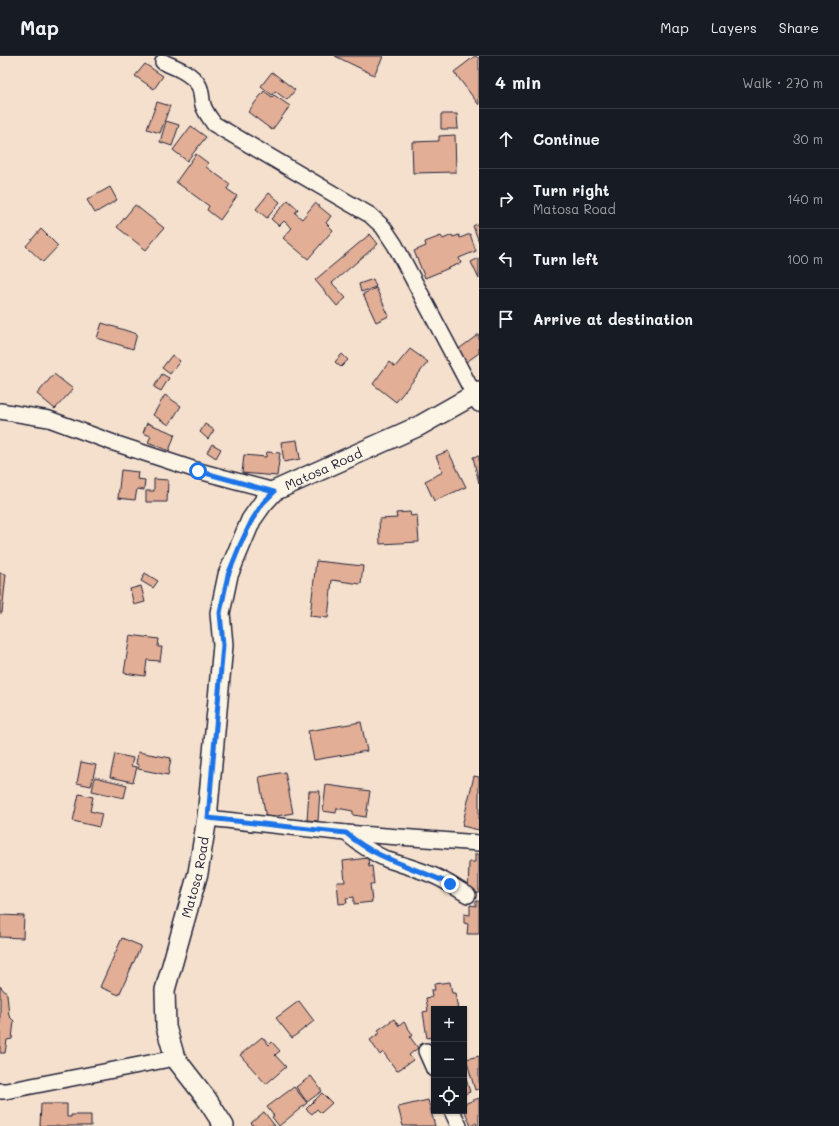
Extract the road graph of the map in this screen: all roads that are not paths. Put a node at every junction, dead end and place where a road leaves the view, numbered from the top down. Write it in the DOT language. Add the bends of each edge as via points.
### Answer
graph roads {
  1 [pos="163,62"];
  2 [pos="477,397"];
  3 [pos="0,411"];
  4 [pos="274,492"];
  5 [pos="208,818"];
  6 [pos="346,833"];
  7 [pos="479,843"];
  8 [pos="468,895"];
  9 [pos="426,1051"];
  10 [pos="175,1058"];
  11 [pos="431,1062"];
  12 [pos="0,1091"];
  13 [pos="453,1114"];
  14 [pos="224,1126"];
  15 [pos="459,1126"];
  1 -- 2 [label="street" via="192,78 199,87 203,105 214,124 349,202 383,227"];
  2 -- 4 [label="street, Matosa Road"];
  3 -- 4 [label="street" via="49,419 198,471"];
  4 -- 5 [label="street, Matosa Road" via="255,514 241,543 228,575 220,613 223,645"];
  5 -- 6 [label="street"];
  5 -- 10 [label="street, Matosa Road" via="198,873 165,990 166,1026"];
  6 -- 7 [label="street"];
  6 -- 8 [label="street" via="374,853 432,875"];
  9 -- 11 [label="street"];
  10 -- 12 [label="street"];
  10 -- 14 [label="street, Matosa Road"];
  13 -- 15 [label="street"];
}
